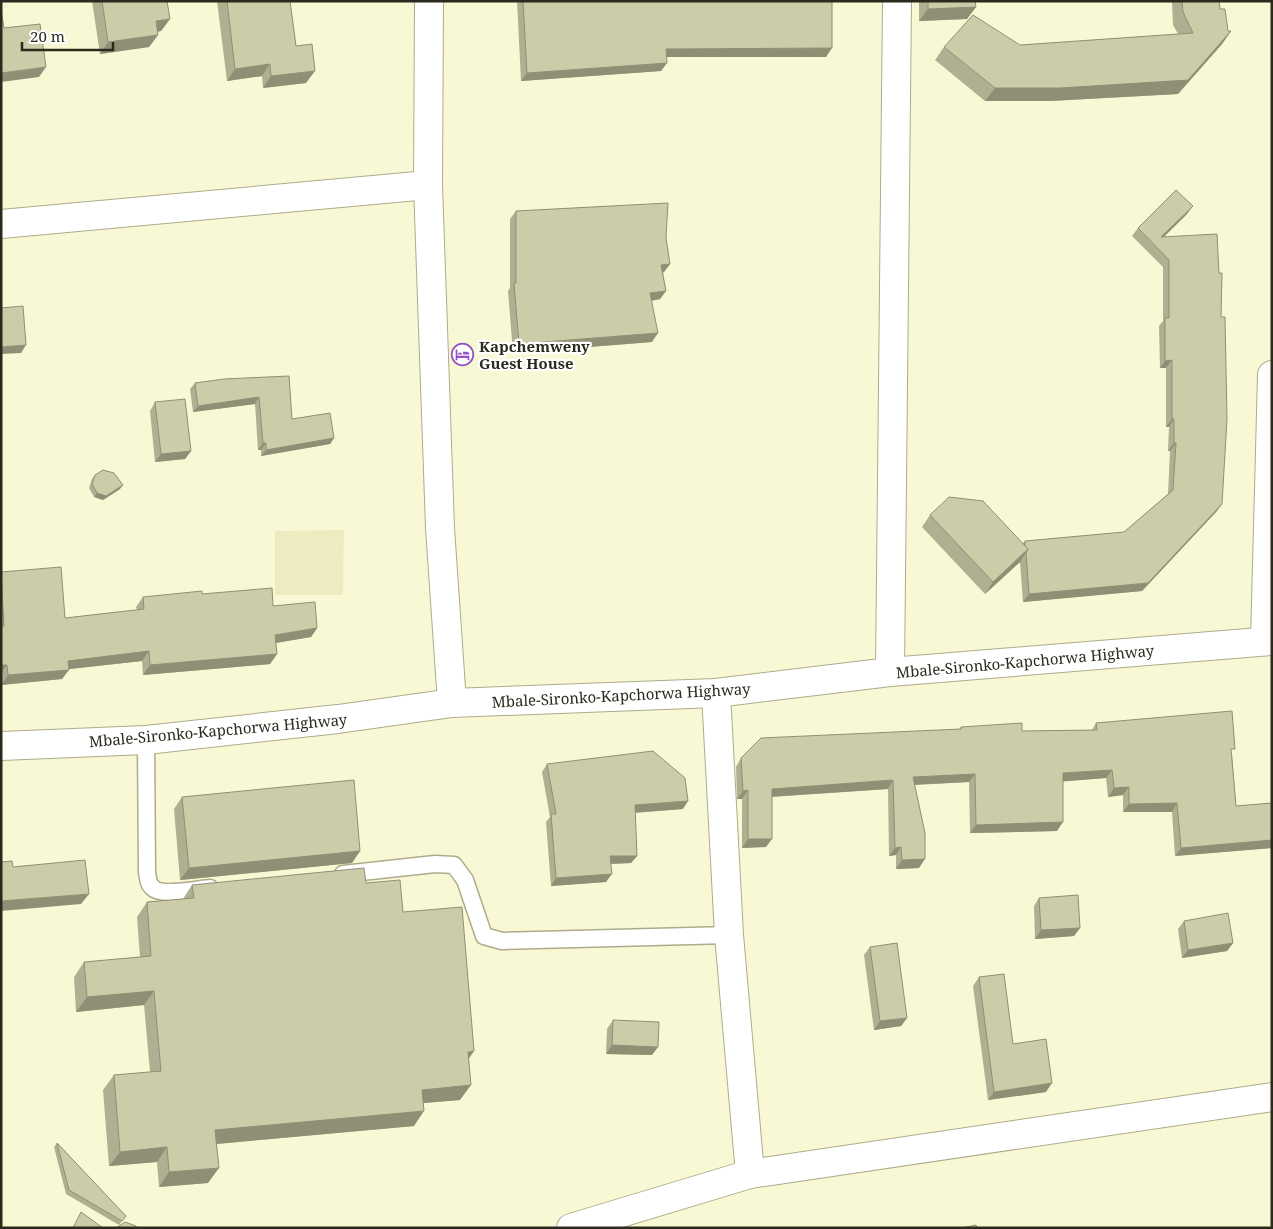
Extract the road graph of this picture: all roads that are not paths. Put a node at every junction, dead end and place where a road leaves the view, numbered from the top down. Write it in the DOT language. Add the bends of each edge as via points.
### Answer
graph roads {
  1 [pos="429,1"];
  2 [pos="897,1"];
  3 [pos="428,185"];
  4 [pos="1,224"];
  5 [pos="1272,376"];
  6 [pos="1268,641"];
  7 [pos="890,672"];
  8 [pos="716,693"];
  9 [pos="452,704"];
  10 [pos="146,740"];
  11 [pos="1,746"];
  12 [pos="329,875"];
  13 [pos="222,886"];
  14 [pos="728,935"];
  15 [pos="1272,1097"];
  16 [pos="750,1174"];
  17 [pos="571,1228"];
  1 -- 3 [label="street"];
  2 -- 7 [label="street"];
  3 -- 4 [label="street"];
  3 -- 9 [label="street" via="440,528"];
  5 -- 6 [label="street"];
  6 -- 7 [label="street, Mbale-Sironko-Kapchorwa Highway"];
  7 -- 8 [label="street, Mbale-Sironko-Kapchorwa Highway"];
  8 -- 9 [label="street, Mbale-Sironko-Kapchorwa Highway"];
  8 -- 14 [label="street"];
  9 -- 10 [label="street, Mbale-Sironko-Kapchorwa Highway"];
  10 -- 11 [label="street, Mbale-Sironko-Kapchorwa Highway"];
  10 -- 13 [label="lane" via="147,872 152,888 162,892"];
  12 -- 14 [label="lane" via="454,865 465,880 484,936 502,942"];
  14 -- 16 [label="street"];
  15 -- 16 [label="street"];
  16 -- 17 [label="street"];
}
